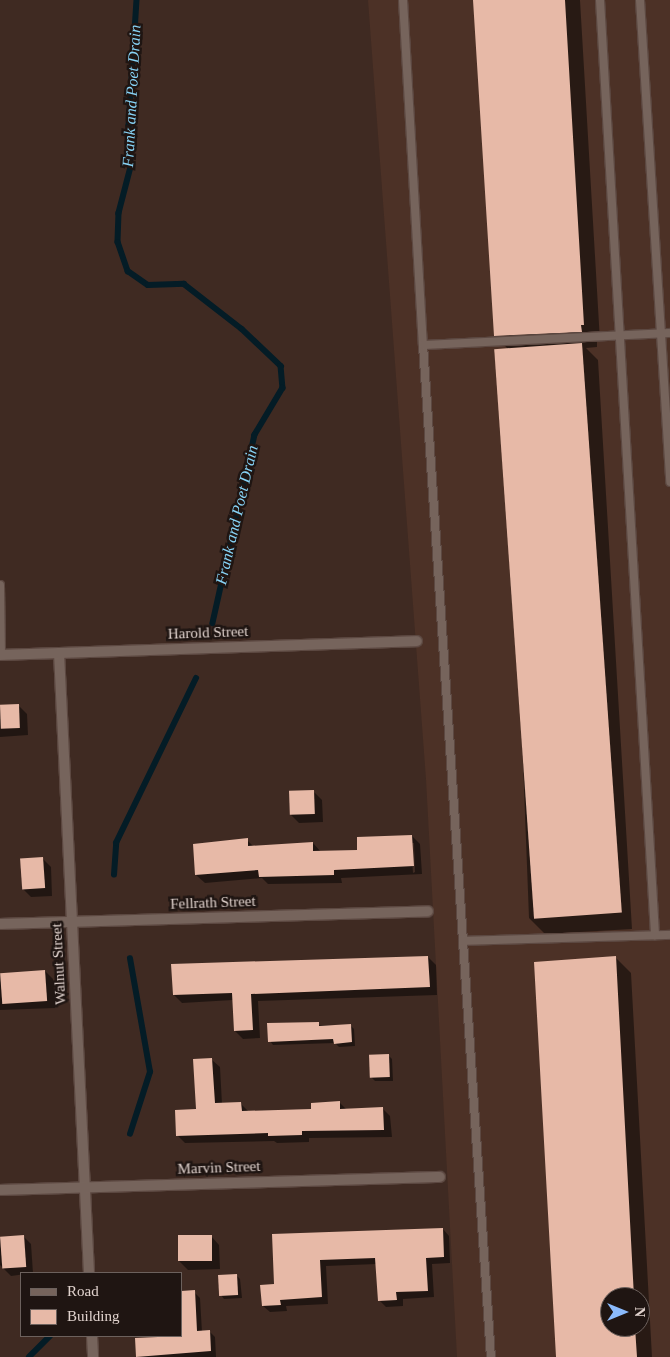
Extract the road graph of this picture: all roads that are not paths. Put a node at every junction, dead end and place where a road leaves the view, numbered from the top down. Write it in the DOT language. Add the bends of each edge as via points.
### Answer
graph roads {
  1 [pos="403,0"];
  2 [pos="600,0"];
  3 [pos="640,0"];
  4 [pos="661,333"];
  5 [pos="670,333"];
  6 [pos="620,335"];
  7 [pos="422,345"];
  8 [pos="670,482"];
  9 [pos="0,585"];
  10 [pos="417,641"];
  11 [pos="59,653"];
  12 [pos="1,655"];
  13 [pos="428,911"];
  14 [pos="71,922"];
  15 [pos="0,924"];
  16 [pos="655,935"];
  17 [pos="670,935"];
  18 [pos="463,941"];
  19 [pos="440,1177"];
  20 [pos="85,1187"];
  21 [pos="0,1190"];
  22 [pos="89,1272"];
  23 [pos="92,1337"];
  24 [pos="93,1357"];
  25 [pos="491,1357"];
  1 -- 7 [label="lane"];
  2 -- 6 [label="lane"];
  3 -- 4 [label="lane"];
  4 -- 5 [label="lane"];
  4 -- 6 [label="lane"];
  4 -- 8 [label="lane"];
  6 -- 7 [label="lane"];
  6 -- 16 [label="lane"];
  7 -- 18 [label="lane"];
  9 -- 12 [label="lane"];
  10 -- 11 [label="street, Harold Street"];
  11 -- 12 [label="street, Harold Street"];
  11 -- 14 [label="street, Walnut Street"];
  13 -- 14 [label="street, Fellrath Street"];
  14 -- 15 [label="street, Fellrath Street"];
  14 -- 20 [label="street, Walnut Street"];
  16 -- 17 [label="lane"];
  16 -- 18 [label="lane"];
  18 -- 25 [label="lane"];
  19 -- 20 [label="street, Marvin Street"];
  20 -- 21 [label="street, Marvin Street"];
  20 -- 22 [label="street, Walnut Street"];
  23 -- 24 [label="street"];
}
